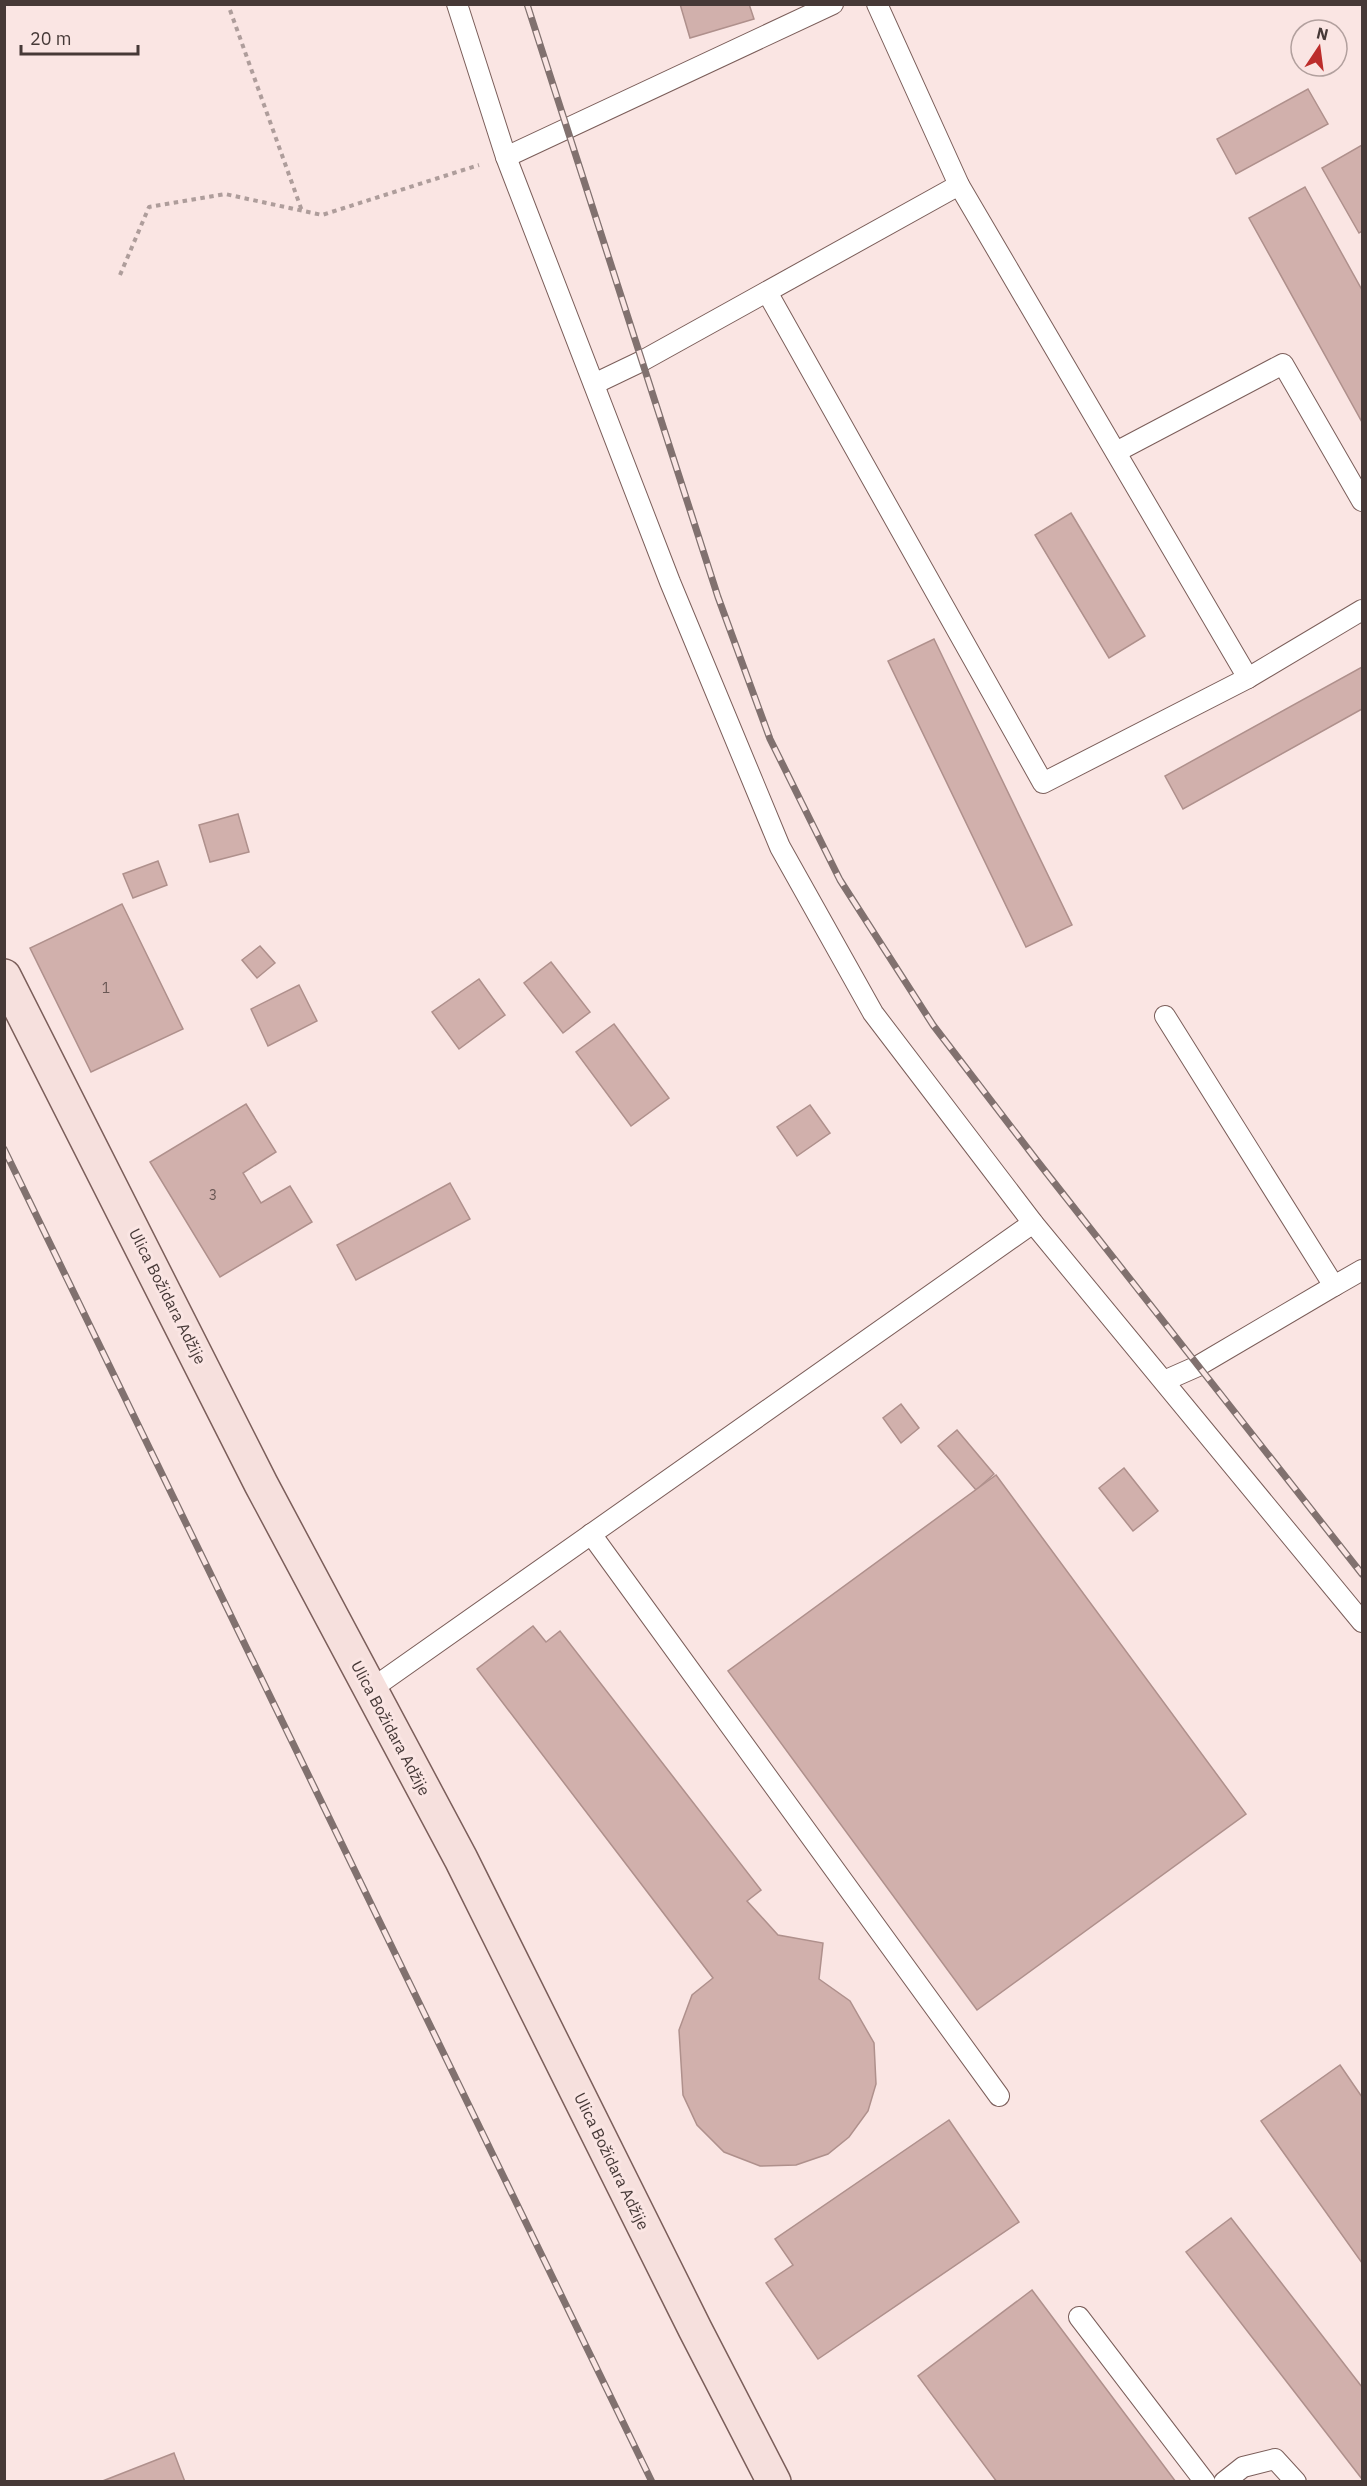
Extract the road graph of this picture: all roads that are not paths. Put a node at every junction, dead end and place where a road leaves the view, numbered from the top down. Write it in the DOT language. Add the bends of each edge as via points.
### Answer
graph roads {
  1 [pos="457,4"];
  2 [pos="833,4"];
  3 [pos="877,4"];
  4 [pos="506,157"];
  5 [pos="959,184"];
  6 [pos="767,292"];
  7 [pos="594,384"];
  8 [pos="1116,452"];
  9 [pos="1362,501"];
  10 [pos="1362,610"];
  11 [pos="1248,678"];
  12 [pos="4,976"];
  13 [pos="1165,1016"];
  14 [pos="1033,1223"];
  15 [pos="1362,1270"];
  16 [pos="1334,1286"];
  17 [pos="1164,1381"];
  18 [pos="591,1534"];
  19 [pos="1362,1622"];
  20 [pos="370,1690"];
  21 [pos="999,2096"];
  22 [pos="1079,2317"];
  23 [pos="774,2481"];
  24 [pos="1205,2481"];
  25 [pos="1224,2481"];
  26 [pos="1296,2481"];
  1 -- 4 [label="lane"];
  2 -- 4 [label="lane"];
  3 -- 5 [label="lane"];
  4 -- 7 [label="lane"];
  5 -- 6 [label="lane"];
  5 -- 8 [label="lane"];
  6 -- 7 [label="lane"];
  6 -- 11 [label="lane" via="1043,783"];
  7 -- 14 [label="lane" via="670,582 780,847 873,1013"];
  8 -- 9 [label="lane" via="1283,363"];
  8 -- 11 [label="lane"];
  10 -- 11 [label="lane"];
  12 -- 20 [label="main road, Ulica Božidara Adžije" via="261,1484"];
  13 -- 16 [label="lane"];
  14 -- 17 [label="lane"];
  14 -- 18 [label="lane"];
  15 -- 16 [label="lane"];
  16 -- 17 [label="lane" via="1198,1366"];
  17 -- 19 [label="lane"];
  18 -- 20 [label="lane"];
  18 -- 21 [label="lane"];
  20 -- 23 [label="main road, Ulica Božidara Adžije" via="461,1859"];
  22 -- 24 [label="lane"];
  25 -- 26 [label="lane" via="1243,2467 1275,2459"];
}
